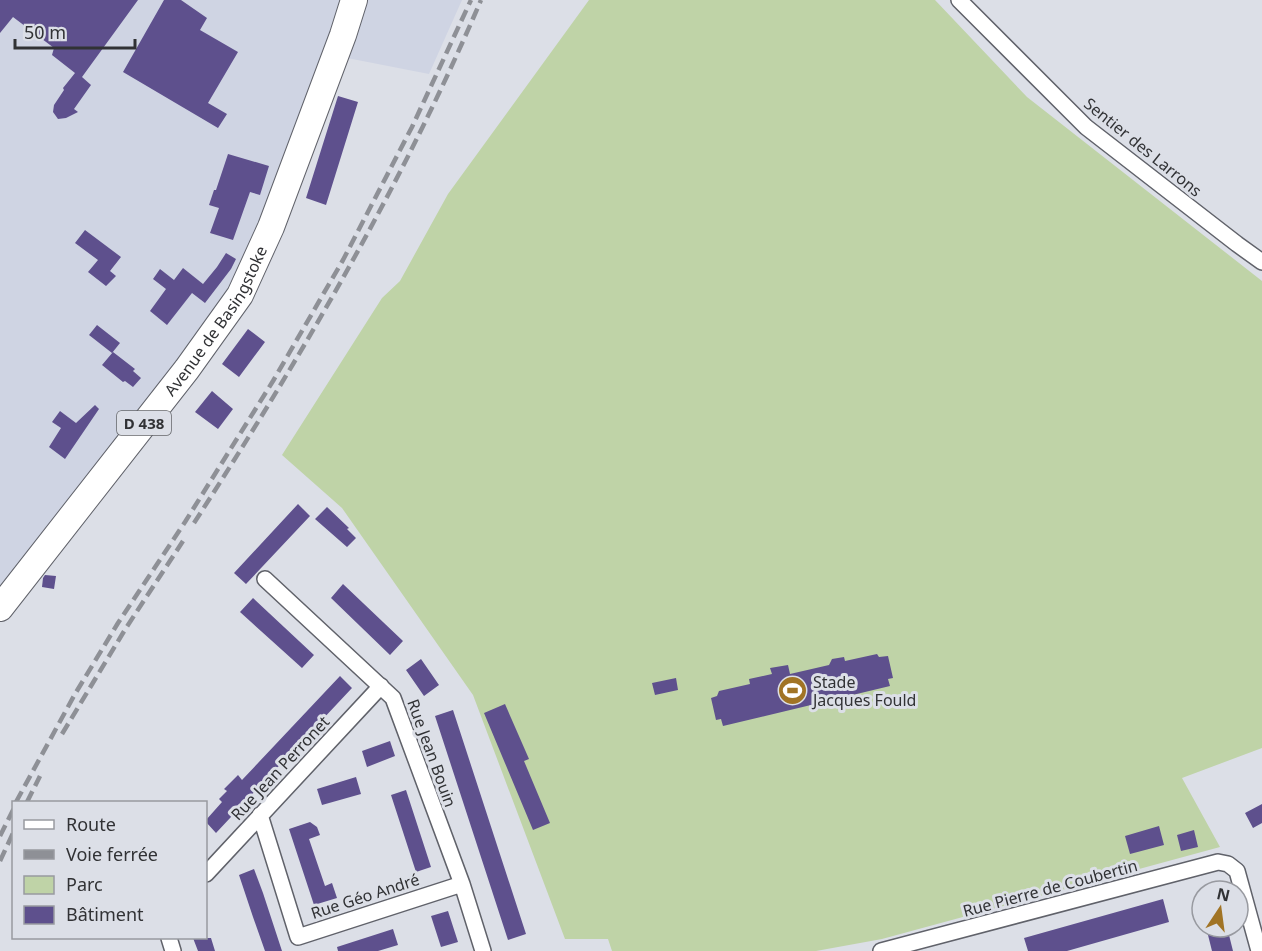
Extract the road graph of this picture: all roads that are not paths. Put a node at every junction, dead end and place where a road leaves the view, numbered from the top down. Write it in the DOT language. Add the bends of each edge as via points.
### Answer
graph roads {
  1 [pos="339,0"];
  2 [pos="354,0"];
  3 [pos="959,0"];
  4 [pos="271,227"];
  5 [pos="1262,262"];
  6 [pos="265,579"];
  7 [pos="0,608"];
  8 [pos="381,686"];
  9 [pos="260,816"];
  10 [pos="207,873"];
  11 [pos="462,884"];
  12 [pos="483,951"];
  13 [pos="881,951"];
  14 [pos="1258,951"];
  1 -- 4 [label="main road, Avenue de Basingstoke / D 438"];
  2 -- 4 [label="main road, Avenue de Basingstoke / D 438"];
  3 -- 5 [label="street, Sentier des Larrons" via="1086,127"];
  4 -- 7 [label="main road, Avenue de Basingstoke / D 438" via="240,295"];
  6 -- 8 [label="street, Rue Jean Bouin"];
  8 -- 9 [label="street, Rue Jean Perronet"];
  8 -- 11 [label="street, Rue Jean Bouin" via="393,699"];
  9 -- 10 [label="street, Rue Jean Perronet"];
  9 -- 11 [label="street, Rue Géo André" via="298,937"];
  11 -- 12 [label="street, Rue Jean Bouin"];
  13 -- 14 [label="street, Rue Pierre de Coubertin" via="1218,862 1237,871"];
}
